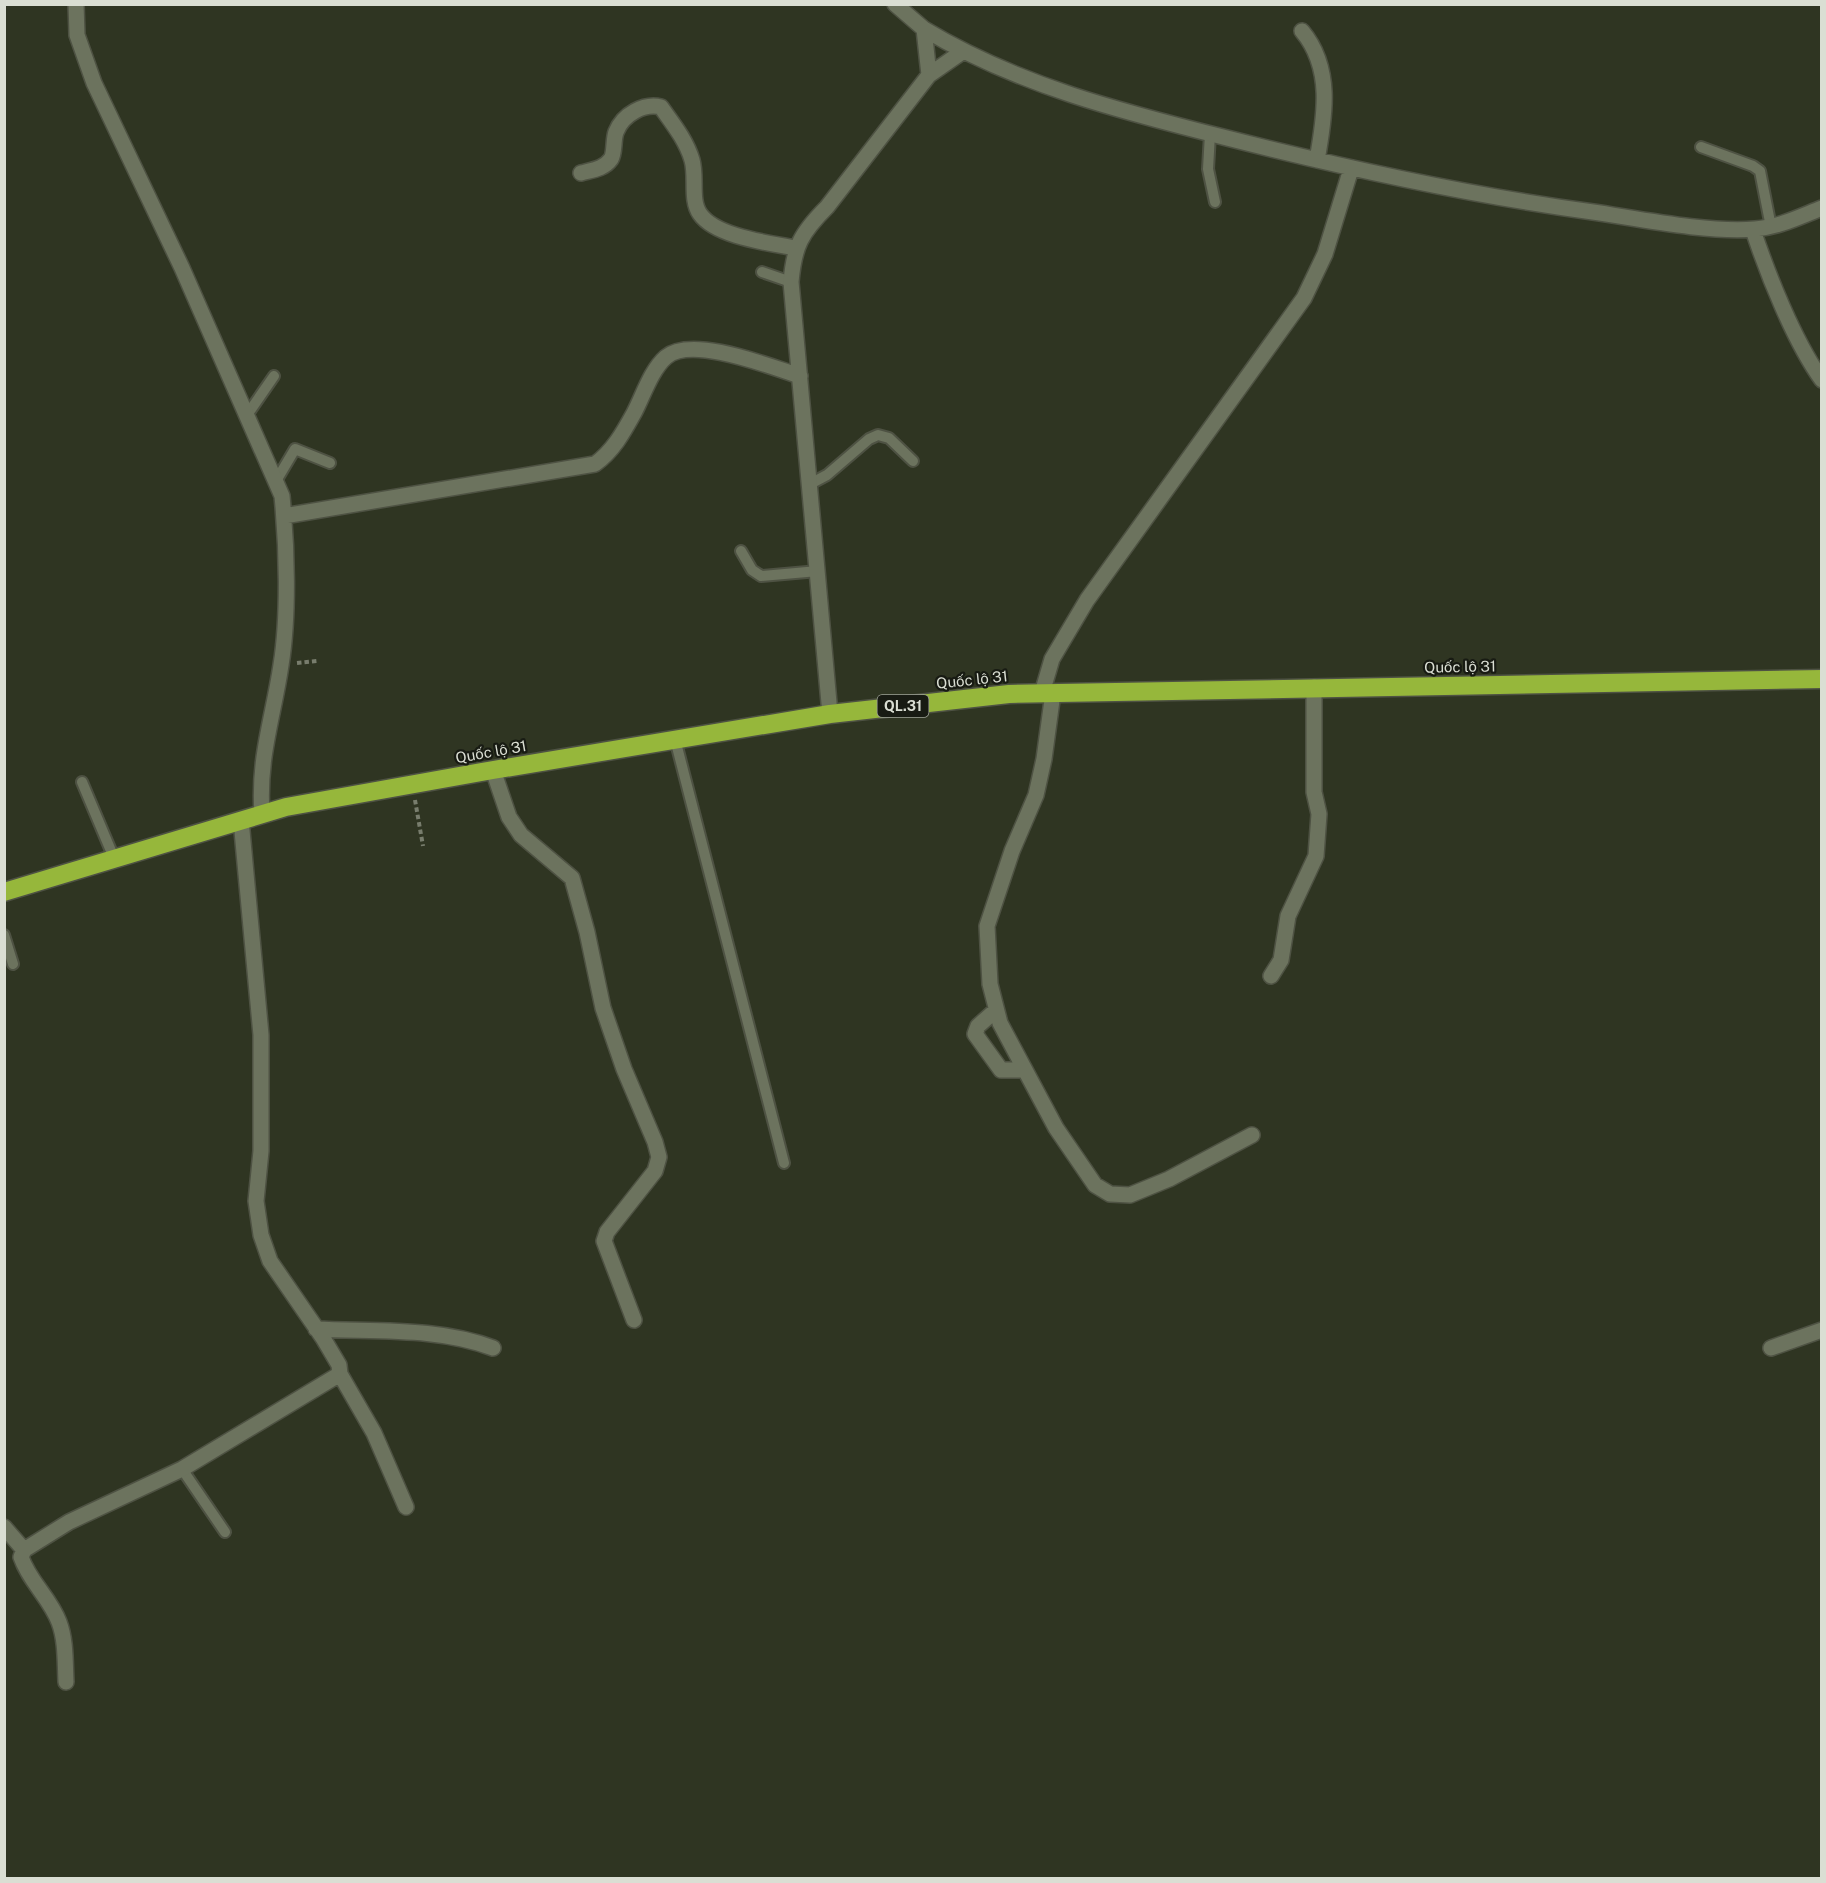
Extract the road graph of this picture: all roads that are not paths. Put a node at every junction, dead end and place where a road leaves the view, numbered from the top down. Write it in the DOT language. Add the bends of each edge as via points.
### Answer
graph roads {
  1 [pos="76,4"];
  2 [pos="895,4"];
  3 [pos="924,29"];
  4 [pos="1302,31"];
  5 [pos="962,52"];
  6 [pos="930,75"];
  7 [pos="1210,134"];
  8 [pos="1701,147"];
  9 [pos="1317,160"];
  10 [pos="1351,170"];
  11 [pos="581,172"];
  12 [pos="1215,202"];
  13 [pos="1821,208"];
  14 [pos="1771,227"];
  15 [pos="1753,230"];
  16 [pos="795,248"];
  17 [pos="762,272"];
  18 [pos="791,282"];
  19 [pos="274,376"];
  20 [pos="800,376"];
  21 [pos="1821,380"];
  22 [pos="247,415"];
  23 [pos="913,461"];
  24 [pos="330,463"];
  25 [pos="276,481"];
  26 [pos="810,484"];
  27 [pos="284,516"];
  28 [pos="741,551"];
  29 [pos="818,571"];
  30 [pos="1821,679"];
  31 [pos="1314,687"];
  32 [pos="1047,693"];
  33 [pos="830,714"];
  34 [pos="675,739"];
  35 [pos="492,770"];
  36 [pos="82,782"];
  37 [pos="262,814"];
  38 [pos="241,820"];
  39 [pos="114,858"];
  40 [pos="4,892"];
  41 [pos="4,934"];
  42 [pos="13,964"];
  43 [pos="1271,976"];
  44 [pos="996,1010"];
  45 [pos="1024,1070"];
  46 [pos="1252,1135"];
  47 [pos="784,1163"];
  48 [pos="634,1320"];
  49 [pos="316,1329"];
  50 [pos="1821,1330"];
  51 [pos="493,1347"];
  52 [pos="1771,1348"];
  53 [pos="340,1374"];
  54 [pos="182,1469"];
  55 [pos="406,1507"];
  56 [pos="4,1527"];
  57 [pos="225,1532"];
  58 [pos="24,1550"];
  59 [pos="66,1682"];
  1 -- 22 [label="street" via="76,35 94,83"];
  2 -- 3 [label="street"];
  3 -- 5 [label="street"];
  3 -- 6 [label="street"];
  4 -- 9 [label="street" via="1314,46 1323,76 1325,106"];
  5 -- 6 [label="street"];
  5 -- 7 [label="street" via="1097,104"];
  6 -- 16 [label="street" via="808,226"];
  7 -- 9 [label="street"];
  7 -- 12 [label="lane" via="1208,169"];
  8 -- 14 [label="lane" via="1760,171"];
  9 -- 10 [label="street"];
  10 -- 15 [label="street" via="1522,202"];
  10 -- 32 [label="street" via="1325,254 1304,298 1086,600 1052,659"];
  11 -- 16 [label="street" via="603,167 612,158 622,121 642,107 662,107 685,142 692,162 695,202 706,222 733,234"];
  13 -- 14 [label="street"];
  14 -- 15 [label="street"];
  15 -- 21 [label="street" via="1794,330"];
  16 -- 18 [label="street"];
  17 -- 18 [label="lane"];
  18 -- 20 [label="street"];
  19 -- 22 [label="lane"];
  20 -- 26 [label="street"];
  20 -- 27 [label="street" via="704,349 679,351 658,368 621,435 595,464"];
  22 -- 25 [label="street"];
  23 -- 26 [label="lane" via="889,438 878,435"];
  24 -- 25 [label="lane" via="295,449"];
  25 -- 27 [label="street"];
  26 -- 29 [label="street"];
  27 -- 37 [label="street" via="281,665 265,739"];
  28 -- 29 [label="lane" via="752,570 761,576"];
  29 -- 33 [label="street"];
  30 -- 31 [label="highway, Quốc lộ 31 / QL.31"];
  31 -- 32 [label="highway, Quốc lộ 31 / QL.31"];
  31 -- 43 [label="street" via="1314,792 1320,814 1316,856 1288,916 1281,960"];
  32 -- 33 [label="highway, Quốc lộ 31 / QL.31"];
  32 -- 44 [label="street" via="1044,759 1036,795 987,926 990,984"];
  33 -- 34 [label="highway, Quốc lộ 31 / QL.31"];
  34 -- 35 [label="highway, Quốc lộ 31 / QL.31"];
  34 -- 47 [label="lane"];
  35 -- 37 [label="highway, Quốc lộ 31 / QL.31"];
  35 -- 48 [label="street" via="509,817 521,835 572,878 603,1008 656,1142 659,1157 655,1172 604,1241"];
  36 -- 39 [label="lane"];
  37 -- 38 [label="highway, Quốc lộ 31 / QL.31"];
  38 -- 39 [label="highway, Quốc lộ 31 / QL.31"];
  38 -- 49 [label="street" via="261,1035 261,1151 256,1201 261,1235 270,1261"];
  39 -- 40 [label="highway, Quốc lộ 31 / QL.31"];
  41 -- 42 [label="lane"];
  44 -- 45 [label="street"];
  44 -- 45 [label="street" via="978,1026 975,1034 1001,1070"];
  45 -- 46 [label="street" via="1079,1163 1095,1185 1110,1194 1130,1195 1170,1179"];
  49 -- 51 [label="street" via="427,1334"];
  49 -- 53 [label="street" via="339,1365"];
  50 -- 52 [label="street"];
  53 -- 54 [label="street"];
  53 -- 55 [label="street" via="374,1433"];
  54 -- 57 [label="lane"];
  54 -- 58 [label="street" via="69,1522"];
  56 -- 58 [label="street"];
  58 -- 59 [label="street" via="21,1557 26,1570 58,1621"];
}
